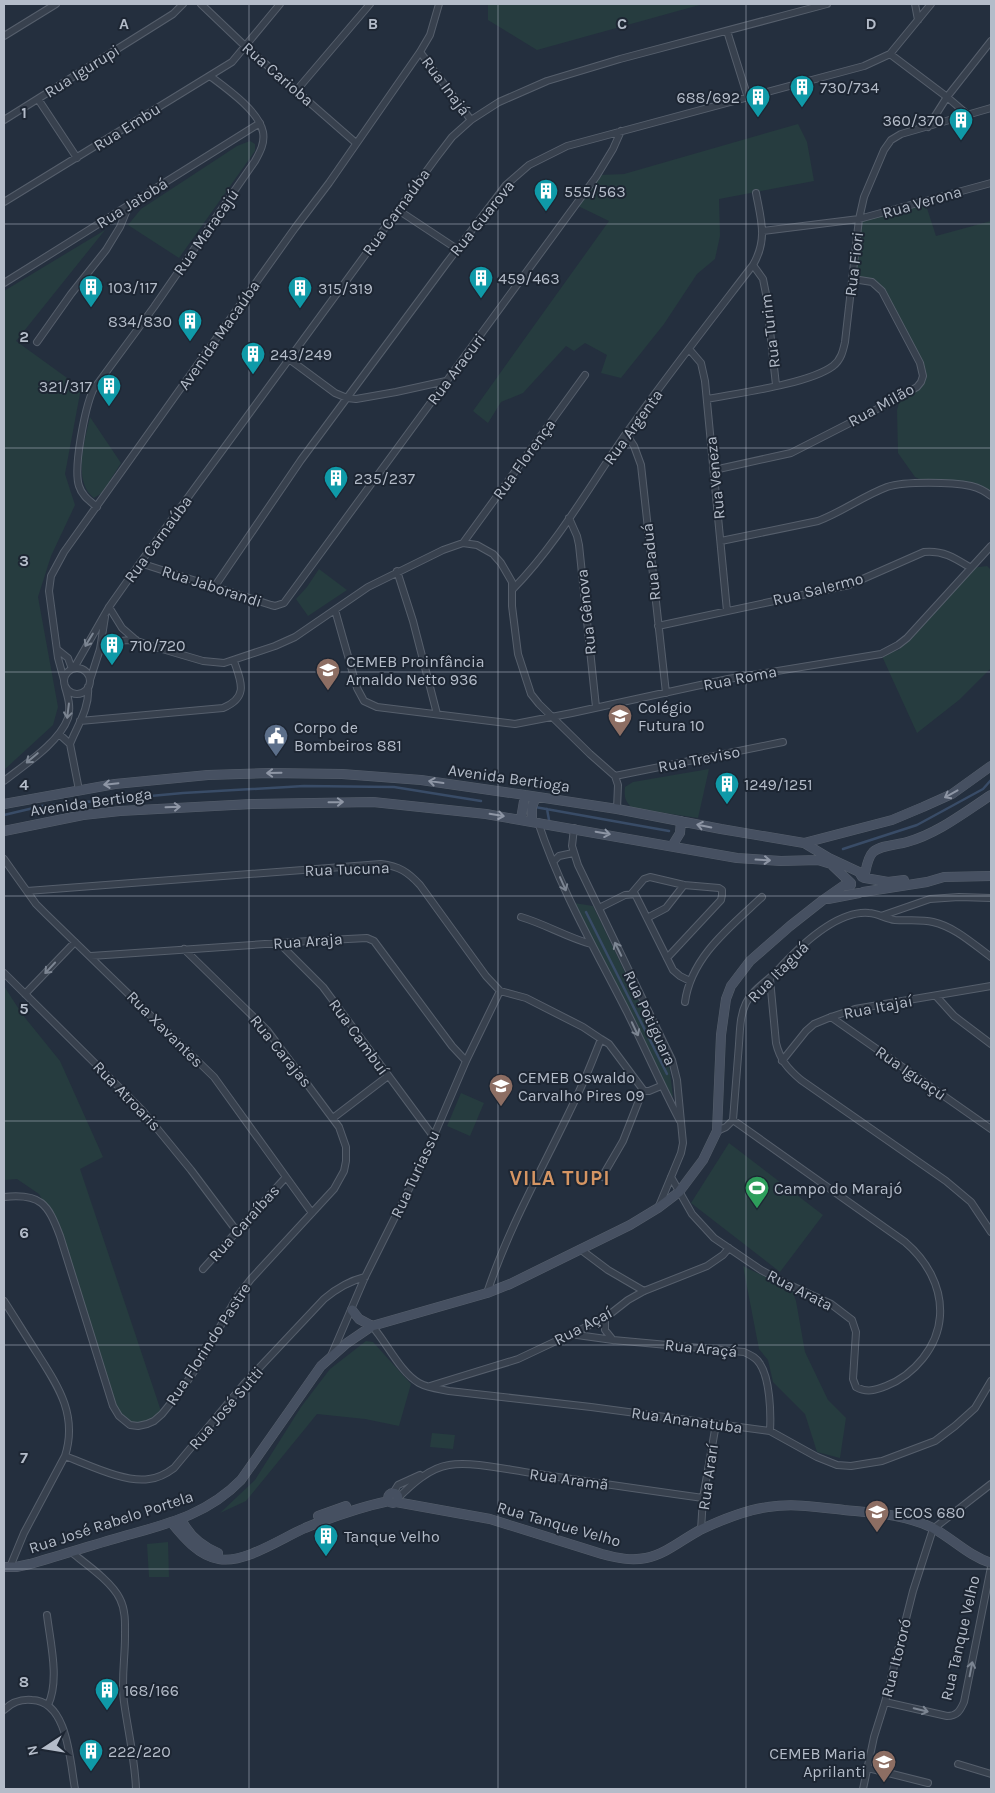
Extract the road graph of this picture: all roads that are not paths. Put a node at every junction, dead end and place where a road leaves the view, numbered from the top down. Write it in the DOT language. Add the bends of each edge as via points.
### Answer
graph roads {
  1 [pos="56,4"];
  2 [pos="183,4"];
  3 [pos="201,4"];
  4 [pos="280,4"];
  5 [pos="370,4"];
  6 [pos="439,4"];
  7 [pos="827,4"];
  8 [pos="915,4"];
  9 [pos="931,4"];
  10 [pos="918,20"];
  11 [pos="727,31"];
  12 [pos="4,36"];
  13 [pos="991,41"];
  14 [pos="245,46"];
  15 [pos="420,52"];
  16 [pos="890,54"];
  17 [pos="210,76"];
  18 [pos="296,90"];
  19 [pos="947,97"];
  20 [pos="748,98"];
  21 [pos="38,99"];
  22 [pos="991,108"];
  23 [pos="968,115"];
  24 [pos="4,120"];
  25 [pos="471,120"];
  26 [pos="260,123"];
  27 [pos="928,127"];
  28 [pos="621,131"];
  29 [pos="356,143"];
  30 [pos="76,158"];
  31 [pos="991,183"];
  32 [pos="756,192"];
  33 [pos="4,202"];
  34 [pos="130,204"];
  35 [pos="398,210"];
  36 [pos="859,219"];
  37 [pos="764,231"];
  38 [pos="457,249"];
  39 [pos="753,265"];
  40 [pos="853,279"];
  41 [pos="4,283"];
  42 [pos="37,342"];
  43 [pos="690,349"];
  44 [pos="289,359"];
  45 [pos="585,375"];
  46 [pos="446,381"];
  47 [pos="776,385"];
  48 [pos="346,398"];
  49 [pos="707,399"];
  50 [pos="626,434"];
  51 [pos="714,470"];
  52 [pos="991,496"];
  53 [pos="97,506"];
  54 [pos="569,518"];
  55 [pos="721,541"];
  56 [pos="463,543"];
  57 [pos="991,546"];
  58 [pos="140,563"];
  59 [pos="971,568"];
  60 [pos="397,572"];
  61 [pos="215,586"];
  62 [pos="513,589"];
  63 [pos="284,603"];
  64 [pos="108,610"];
  65 [pos="335,610"];
  66 [pos="727,611"];
  67 [pos="658,626"];
  68 [pos="137,640"];
  69 [pos="100,649"];
  70 [pos="58,650"];
  71 [pos="234,661"];
  72 [pos="73,669"];
  73 [pos="65,683"];
  74 [pos="89,684"];
  75 [pos="666,693"];
  76 [pos="596,708"];
  77 [pos="437,714"];
  78 [pos="553,717"];
  79 [pos="80,721"];
  80 [pos="59,734"];
  81 [pos="783,742"];
  82 [pos="70,744"];
  83 [pos="991,766"];
  84 [pos="615,776"];
  85 [pos="4,781"];
  86 [pos="79,790"];
  87 [pos="525,795"];
  88 [pos="991,796"];
  89 [pos="536,797"];
  90 [pos="4,804"];
  91 [pos="617,809"];
  92 [pos="520,819"];
  93 [pos="681,821"];
  94 [pos="535,822"];
  95 [pos="574,828"];
  96 [pos="4,831"];
  97 [pos="804,843"];
  98 [pos="672,846"];
  99 [pos="573,853"];
  100 [pos="4,859"];
  101 [pos="553,862"];
  102 [pos="991,876"];
  103 [pos="944,877"];
  104 [pos="864,878"];
  105 [pos="851,884"];
  106 [pos="684,885"];
  107 [pos="27,891"];
  108 [pos="632,893"];
  109 [pos="861,893"];
  110 [pos="762,897"];
  111 [pos="991,898"];
  112 [pos="823,900"];
  113 [pos="599,908"];
  114 [pos="880,916"];
  115 [pos="521,917"];
  116 [pos="647,918"];
  117 [pos="74,942"];
  118 [pos="279,943"];
  119 [pos="591,944"];
  120 [pos="184,949"];
  121 [pos="90,956"];
  122 [pos="991,957"];
  123 [pos="667,958"];
  124 [pos="4,974"];
  125 [pos="770,979"];
  126 [pos="690,981"];
  127 [pos="991,986"];
  128 [pos="500,991"];
  129 [pos="25,994"];
  130 [pos="936,996"];
  131 [pos="685,1002"];
  132 [pos="831,1017"];
  133 [pos="601,1039"];
  134 [pos="991,1044"];
  135 [pos="466,1061"];
  136 [pos="782,1061"];
  137 [pos="388,1076"];
  138 [pos="661,1086"];
  139 [pos="642,1090"];
  140 [pos="333,1118"];
  141 [pos="733,1120"];
  142 [pos="682,1124"];
  143 [pos="991,1129"];
  144 [pos="717,1131"];
  145 [pos="433,1136"];
  146 [pos="344,1171"];
  147 [pos="286,1177"];
  148 [pos="602,1177"];
  149 [pos="671,1177"];
  150 [pos="679,1192"];
  151 [pos="4,1197"];
  152 [pos="658,1208"];
  153 [pos="312,1213"];
  154 [pos="236,1230"];
  155 [pos="991,1232"];
  156 [pos="729,1248"];
  157 [pos="580,1249"];
  158 [pos="203,1269"];
  159 [pos="365,1277"];
  160 [pos="644,1291"];
  161 [pos="487,1293"];
  162 [pos="4,1301"];
  163 [pos="352,1310"];
  164 [pos="605,1318"];
  165 [pos="372,1326"];
  166 [pos="570,1334"];
  167 [pos="613,1340"];
  168 [pos="331,1357"];
  169 [pos="991,1381"];
  170 [pos="429,1386"];
  171 [pos="716,1424"];
  172 [pos="770,1431"];
  173 [pos="65,1456"];
  174 [pos="991,1484"];
  175 [pos="393,1498"];
  176 [pos="703,1498"];
  177 [pos="181,1519"];
  178 [pos="171,1522"];
  179 [pos="933,1528"];
  180 [pos="701,1530"];
  181 [pos="71,1552"];
  182 [pos="991,1563"];
  183 [pos="7,1567"];
  184 [pos="991,1567"];
  185 [pos="46,1615"];
  186 [pos="885,1702"];
  187 [pos="48,1705"];
  188 [pos="4,1710"];
  189 [pos="958,1764"];
  190 [pos="868,1768"];
  191 [pos="991,1774"];
  192 [pos="928,1783"];
  193 [pos="76,1789"];
  194 [pos="136,1789"];
  195 [pos="863,1789"];
  1 -- 12 [label="street"];
  2 -- 21 [label="street, Rua Igurupi"];
  3 -- 14 [label="street, Rua Carioba"];
  4 -- 14 [label="street, Rua Embu"];
  5 -- 18 [label="street"];
  6 -- 15 [label="street, Avenida Macaúba" via="430,35"];
  7 -- 11 [label="street, Rua Carnaúba"];
  8 -- 10 [label="street"];
  9 -- 10 [label="street, Rua Guarova"];
  10 -- 16 [label="street, Rua Guarova"];
  11 -- 20 [label="street"];
  11 -- 25 [label="street, Rua Carnaúba" via="547,81 500,102"];
  13 -- 19 [label="street"];
  14 -- 17 [label="street, Rua Embu" via="232,62"];
  14 -- 18 [label="street, Rua Carioba"];
  15 -- 25 [label="street, Rua Inajá"];
  15 -- 29 [label="street, Avenida Macaúba"];
  16 -- 19 [label="street"];
  16 -- 20 [label="street, Rua Guarova" via="864,66"];
  17 -- 26 [label="street"];
  17 -- 30 [label="street, Rua Embu"];
  18 -- 29 [label="street, Rua Carioba"];
  19 -- 23 [label="street"];
  19 -- 27 [label="street"];
  20 -- 28 [label="street, Rua Guarova"];
  21 -- 24 [label="street, Rua Igurupi"];
  21 -- 30 [label="street"];
  22 -- 23 [label="street, Rua Fiori"];
  23 -- 27 [label="street, Rua Fiori"];
  25 -- 35 [label="street, Rua Carnaúba" via="452,137"];
  26 -- 34 [label="street, Rua Jatobá"];
  26 -- 53 [label="street, Rua Maracajú" via="262,146 255,162 93,390 86,412 77,475 85,497"];
  27 -- 36 [label="street, Rua Fiori" via="891,140 864,197"];
  28 -- 38 [label="street, Rua Guarova" via="567,146 529,165 506,185"];
  28 -- 46 [label="street, Rua Aracuri" via="596,177"];
  29 -- 53 [label="street, Avenida Macaúba"];
  30 -- 33 [label="street, Rua Embu"];
  31 -- 36 [label="street, Rua Verona"];
  32 -- 37 [label="street"];
  34 -- 41 [label="street, Rua Jatobá"];
  34 -- 42 [label="street" via="106,250"];
  35 -- 38 [label="street"];
  35 -- 44 [label="street, Rua Carnaúba"];
  36 -- 37 [label="street, Rua Verona"];
  36 -- 40 [label="street, Rua Fiori"];
  37 -- 39 [label="street" via="759,256"];
  38 -- 48 [label="street, Rua Guarova"];
  39 -- 43 [label="street, Rua Argenta"];
  39 -- 47 [label="street, Rua Turim" via="763,280 766,294"];
  40 -- 47 [label="street, Rua Fiori" via="845,342 838,361 815,374"];
  40 -- 51 [label="street, Rua Milão" via="872,282 882,291 920,363 921,382 885,405 791,453"];
  43 -- 49 [label="street, Rua Veneza" via="701,363"];
  43 -- 50 [label="street, Rua Argenta"];
  44 -- 48 [label="street"];
  44 -- 58 [label="street, Rua Carnaúba"];
  45 -- 56 [label="street, Rua Florença"];
  46 -- 48 [label="street" via="356,399"];
  46 -- 63 [label="street, Rua Aracuri"];
  47 -- 49 [label="street, Rua Fiori"];
  48 -- 61 [label="street, Rua Guarova"];
  49 -- 51 [label="street, Rua Veneza"];
  50 -- 54 [label="street, Rua Argenta"];
  50 -- 67 [label="street, Rua Paduá" via="641,465"];
  51 -- 55 [label="street, Rua Veneza"];
  52 -- 55 [label="street" via="984,490 964,485 897,484 818,521"];
  53 -- 70 [label="street, Avenida Macaúba" via="51,576 49,590"];
  54 -- 62 [label="street, Rua Argenta"];
  54 -- 76 [label="street, Rua Gênova" via="579,545"];
  55 -- 66 [label="street, Rua Veneza"];
  56 -- 60 [label="street"];
  56 -- 62 [label="street" via="477,545 493,554 509,575"];
  57 -- 59 [label="street, Rua Roma"];
  58 -- 61 [label="street, Rua Jaborandi"];
  58 -- 64 [label="street, Rua Carnaúba"];
  59 -- 66 [label="street, Rua Salermo" via="946,553 924,552 848,585"];
  59 -- 75 [label="street, Rua Roma" via="907,638 881,654 728,679"];
  60 -- 65 [label="street"];
  60 -- 77 [label="street"];
  61 -- 63 [label="street, Rua Jaborandi" via="270,605"];
  62 -- 78 [label="street" via="518,654 525,680 531,694"];
  64 -- 68 [label="street"];
  64 -- 69 [label="street"];
  64 -- 72 [label="street, Rua Carnaúba, one-way"];
  65 -- 71 [label="street" via="295,637"];
  65 -- 77 [label="street, Rua Roma" via="357,688 364,701 386,709"];
  66 -- 67 [label="street, Rua Salermo"];
  67 -- 75 [label="street, Rua Paduá"];
  68 -- 69 [label="street" via="116,641"];
  68 -- 71 [label="street" via="203,661"];
  69 -- 74 [label="street"];
  70 -- 72 [label="street" via="68,658"];
  70 -- 73 [label="street, Avenida Macaúba"];
  71 -- 79 [label="street" via="241,691 238,698 223,708"];
  72 -- 73 [label="street" via="66,674"];
  72 -- 74 [label="street" via="84,670"];
  73 -- 74 [label="street" via="76,694"];
  73 -- 80 [label="street, Avenida Macaúba, one-way" via="69,710"];
  74 -- 79 [label="street" via="89,695"];
  75 -- 76 [label="street, Rua Roma"];
  76 -- 78 [label="street, Rua Roma"];
  77 -- 78 [label="street, Rua Roma" via="515,724"];
  78 -- 84 [label="street"];
  79 -- 82 [label="street"];
  80 -- 82 [label="street"];
  80 -- 85 [label="street, one-way"];
  81 -- 84 [label="street, Rua Treviso"];
  82 -- 86 [label="street"];
  83 -- 97 [label="street, Avenida Bertioga, one-way" via="952,794 892,820"];
  84 -- 91 [label="street" via="618,784"];
  87 -- 86 [label="street, Avenida Bertioga, one-way" via="388,777 304,773 208,775"];
  86 -- 90 [label="street, Avenida Bertioga"];
  87 -- 89 [label="street, Avenida Bertioga"];
  87 -- 92 [label="street"];
  88 -- 104 [label="street" via="936,830 874,852"];
  89 -- 91 [label="street, Avenida Bertioga"];
  89 -- 94 [label="street" via="532,812"];
  91 -- 93 [label="street, Avenida Bertioga"];
  92 -- 94 [label="street, Avenida Bertioga"];
  96 -- 92 [label="street, Avenida Bertioga, one-way" via="120,810 340,802 406,805"];
  97 -- 93 [label="street, Avenida Bertioga, one-way"];
  93 -- 98 [label="street" via="680,833"];
  94 -- 95 [label="street, Avenida Bertioga"];
  94 -- 101 [label="street, Rua Potiguara"];
  95 -- 98 [label="street, Avenida Bertioga, one-way"];
  95 -- 99 [label="street, Rua Potiguara"];
  97 -- 104 [label="street" via="859,872"];
  98 -- 105 [label="street, Avenida Bertioga, one-way" via="759,860 818,860 831,864"];
  99 -- 101 [label="street" via="559,856"];
  99 -- 113 [label="street, Rua Potiguara"];
  100 -- 107 [label="street, Rua Xavantes"];
  101 -- 119 [label="street, Rua Potiguara, one-way"];
  102 -- 103 [label="street"];
  103 -- 104 [label="street" via="888,882"];
  103 -- 109 [label="street"];
  104 -- 105 [label="street" via="854,878"];
  104 -- 109 [label="street" via="868,886"];
  105 -- 109 [label="street" via="852,890"];
  105 -- 112 [label="street, Rua José Rabelo Portela"];
  106 -- 108 [label="street" via="646,877"];
  106 -- 116 [label="street" via="666,908"];
  106 -- 123 [label="street" via="719,888 722,890 721,900"];
  107 -- 117 [label="street, Rua Xavantes"];
  107 -- 128 [label="street, Rua Tucuna" via="392,865 402,868 420,885"];
  108 -- 113 [label="street"];
  108 -- 116 [label="street" via="637,896"];
  109 -- 112 [label="street"];
  110 -- 126 [label="street" via="712,947"];
  111 -- 114 [label="street" via="930,899"];
  112 -- 144 [label="street, Rua José Rabelo Portela" via="750,961 731,986 721,1035"];
  142 -- 113 [label="street, Rua Potiguara, one-way" via="672,1060"];
  114 -- 122 [label="street" via="893,920 931,921 961,935"];
  114 -- 125 [label="street, Rua Itaguá" via="870,913 836,921 812,938"];
  115 -- 119 [label="street"];
  116 -- 123 [label="street"];
  117 -- 121 [label="street, Rua Xavantes"];
  117 -- 129 [label="street, one-way"];
  118 -- 120 [label="street, Rua Araja"];
  118 -- 135 [label="street, Rua Araja" via="362,938 374,941"];
  118 -- 137 [label="street, Rua Cambuí" via="323,987"];
  119 -- 138 [label="street, Rua Potiguara, one-way" via="628,1013"];
  120 -- 121 [label="street, Rua Araja"];
  120 -- 140 [label="street, Rua Carajas" via="267,1030"];
  121 -- 147 [label="street, Rua Xavantes" via="214,1077"];
  123 -- 126 [label="street" via="676,972"];
  124 -- 129 [label="street, Rua Atroaris"];
  125 -- 136 [label="street" via="776,1043"];
  125 -- 141 [label="street, Rua Itaguá" via="753,993 743,1012"];
  126 -- 131 [label="street"];
  127 -- 130 [label="street, Rua Itajaí"];
  128 -- 133 [label="street" via="526,998"];
  128 -- 135 [label="street, Rua Turiassu"];
  129 -- 154 [label="street, Rua Atroaris" via="142,1110"];
  130 -- 132 [label="street, Rua Itajaí" via="855,1009"];
  130 -- 134 [label="street" via="954,1016"];
  132 -- 136 [label="street, Rua Itajaí" via="806,1031"];
  132 -- 143 [label="street, Rua Iguaçú"];
  133 -- 139 [label="street" via="618,1056"];
  133 -- 161 [label="street" via="506,1242"];
  135 -- 145 [label="street, Rua Turiassu"];
  136 -- 155 [label="street" via="801,1080 946,1181 971,1202"];
  137 -- 140 [label="street"];
  137 -- 145 [label="street, Rua Cambuí"];
  138 -- 139 [label="street" via="649,1092"];
  138 -- 142 [label="street, Rua Potiguara"];
  139 -- 148 [label="street" via="623,1141"];
  140 -- 146 [label="street, Rua Carajas" via="346,1148"];
  141 -- 144 [label="street"];
  141 -- 156 [label="street, Rua Arata" via="918,1254 934,1280 940,1315 936,1334 922,1360 909,1373 878,1390 861,1389 853,1382 856,1332 848,1316 831,1304 783,1282"];
  142 -- 149 [label="street" via="681,1153"];
  144 -- 150 [label="street, Rua José Rabelo Portela" via="704,1160"];
  145 -- 159 [label="street, Rua Turiassu"];
  146 -- 153 [label="street, Rua Florindo Pastre" via="334,1190"];
  147 -- 153 [label="street, Rua Xavantes"];
  147 -- 154 [label="street, Rua Caraíbas"];
  149 -- 150 [label="street, Rua Arata"];
  149 -- 152 [label="street"];
  150 -- 152 [label="street, Rua José Rabelo Portela"];
  150 -- 156 [label="street, Rua Arata" via="705,1229"];
  151 -- 153 [label="street, Rua Florindo Pastre" via="35,1198 52,1216 113,1406 123,1421 138,1426 154,1420 182,1389 237,1297"];
  152 -- 157 [label="street, Rua José Rabelo Portela"];
  154 -- 158 [label="street, Rua Caraíbas"];
  156 -- 160 [label="street, Rua Açaí" via="707,1266"];
  157 -- 160 [label="street"];
  157 -- 161 [label="street, Rua José Rabelo Portela"];
  159 -- 163 [label="street, Rua Turiassu"];
  159 -- 173 [label="street, Rua José Sutti" via="334,1290 324,1299 166,1474 147,1480 130,1478"];
  160 -- 164 [label="street, Rua Açaí"];
  161 -- 165 [label="street, Rua José Rabelo Portela"];
  162 -- 173 [label="street" via="63,1397 70,1425"];
  163 -- 165 [label="street"];
  163 -- 168 [label="street, Rua Turiassu"];
  164 -- 166 [label="street, Rua Açaí"];
  164 -- 167 [label="street" via="605,1330"];
  165 -- 168 [label="street, Rua José Rabelo Portela"];
  165 -- 170 [label="street, Rua Ananatuba" via="403,1368 418,1382"];
  166 -- 167 [label="street, Rua Araçá"];
  166 -- 170 [label="street, Rua Açaí" via="518,1359"];
  167 -- 172 [label="street, Rua Araçá" via="744,1352 754,1357 764,1374"];
  168 -- 177 [label="street, Rua José Rabelo Portela" via="311,1378 229,1493"];
  169 -- 172 [label="street, Rua Ananatuba" via="975,1408 942,1436 882,1461 852,1466 837,1464 817,1457"];
  170 -- 171 [label="street, Rua Ananatuba"];
  171 -- 172 [label="street, Rua Ananatuba"];
  171 -- 176 [label="street, Rua Ararí"];
  173 -- 183 [label="street"];
  174 -- 179 [label="street"];
  175 -- 176 [label="street, Rua Aramã" via="411,1484 447,1465 472,1465"];
  175 -- 177 [label="street, Rua Tanque Velho" via="332,1511 246,1550 228,1554 212,1550 195,1540"];
  175 -- 178 [label="street, Rua Tanque Velho" via="335,1516 248,1554 229,1559 219,1560 198,1550"];
  175 -- 180 [label="street, Rua Tanque Velho" via="490,1519 620,1559 636,1560 656,1555"];
  176 -- 180 [label="street, Rua Ararí"];
  177 -- 178 [label="street, Rua José Rabelo Portela"];
  178 -- 181 [label="street, Rua José Rabelo Portela"];
  179 -- 180 [label="street, Rua Tanque Velho" via="877,1512 779,1505 750,1511"];
  179 -- 182 [label="street, Rua Tanque Velho" via="981,1560"];
  179 -- 186 [label="street, Rua Itororó" via="913,1591"];
  181 -- 183 [label="street, Rua José Rabelo Portela"];
  181 -- 194 [label="street" via="110,1585 124,1609 122,1679"];
  186 -- 184 [label="street, Rua Tanque Velho, one-way" via="947,1716 956,1714 964,1702"];
  185 -- 187 [label="street" via="54,1682"];
  186 -- 190 [label="street, Rua Itororó"];
  187 -- 188 [label="street" via="38,1700 22,1700"];
  187 -- 193 [label="street" via="58,1715 63,1727"];
  189 -- 191 [label="street"];
  190 -- 192 [label="street"];
  190 -- 195 [label="street, Rua Itororó"];
}
